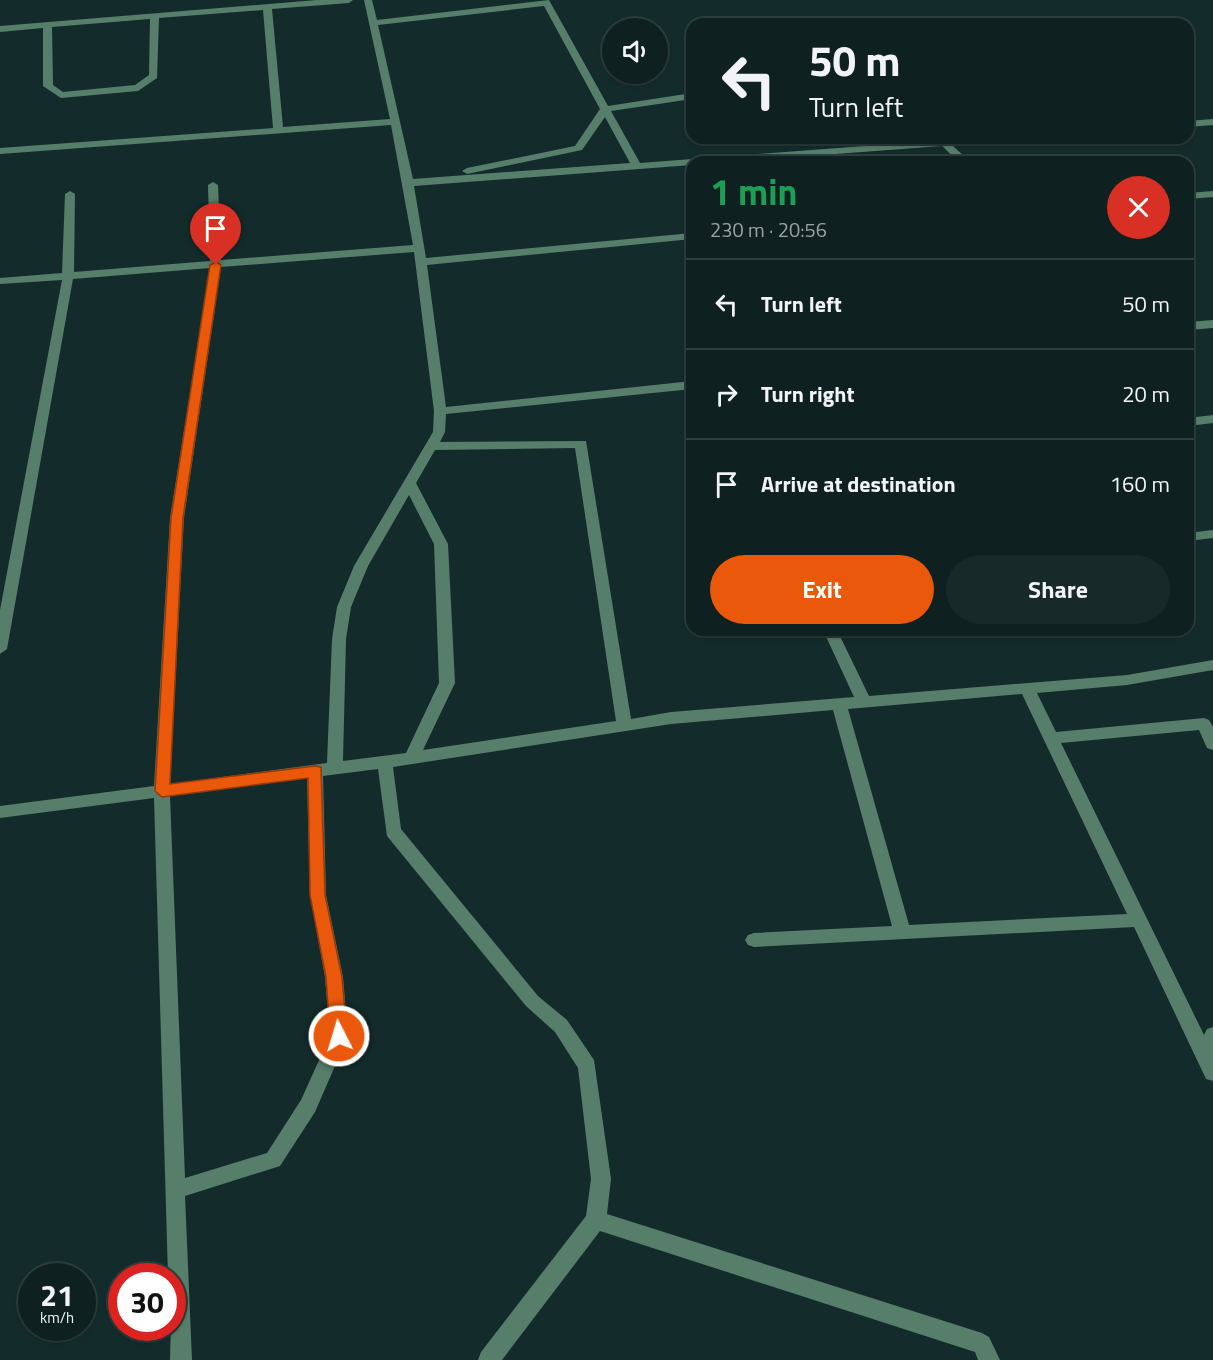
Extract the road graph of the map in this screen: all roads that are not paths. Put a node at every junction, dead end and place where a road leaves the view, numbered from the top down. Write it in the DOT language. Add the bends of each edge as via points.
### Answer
graph roads {
  1 [pos="349,0"];
  2 [pos="368,0"];
  3 [pos="546,1"];
  4 [pos="254,4"];
  5 [pos="267,6"];
  6 [pos="155,16"];
  7 [pos="372,23"];
  8 [pos="47,25"];
  9 [pos="0,29"];
  10 [pos="686,97"];
  11 [pos="605,109"];
  12 [pos="395,122"];
  13 [pos="1213,122"];
  14 [pos="1194,124"];
  15 [pos="278,130"];
  16 [pos="808,144"];
  17 [pos="931,144"];
  18 [pos="945,144"];
  19 [pos="0,152"];
  20 [pos="814,153"];
  21 [pos="773,156"];
  22 [pos="958,156"];
  23 [pos="686,162"];
  24 [pos="637,166"];
  25 [pos="408,183"];
  26 [pos="213,185"];
  27 [pos="70,194"];
  28 [pos="1213,194"];
  29 [pos="1194,196"];
  30 [pos="686,237"];
  31 [pos="419,248"];
  32 [pos="421,262"];
  33 [pos="216,265"];
  34 [pos="68,276"];
  35 [pos="0,282"];
  36 [pos="1213,324"];
  37 [pos="1194,326"];
  38 [pos="686,386"];
  39 [pos="440,411"];
  40 [pos="1213,419"];
  41 [pos="1194,421"];
  42 [pos="430,446"];
  43 [pos="409,483"];
  44 [pos="1213,534"];
  45 [pos="1194,536"];
  46 [pos="833,636"];
  47 [pos="0,649"];
  48 [pos="1213,664"];
  49 [pos="1027,688"];
  50 [pos="864,702"];
  51 [pos="839,704"];
  52 [pos="624,725"];
  53 [pos="1050,738"];
  54 [pos="1213,744"];
  55 [pos="411,758"];
  56 [pos="385,762"];
  57 [pos="335,769"];
  58 [pos="315,771"];
  59 [pos="162,791"];
  60 [pos="0,812"];
  61 [pos="1139,920"];
  62 [pos="902,933"];
  63 [pos="754,940"];
  64 [pos="1213,1035"];
  65 [pos="1209,1065"];
  66 [pos="176,1190"];
  67 [pos="596,1220"];
  68 [pos="181,1360"];
  69 [pos="489,1360"];
  70 [pos="988,1360"];
  1 -- 5 [label="street"];
  2 -- 7 [label="street"];
  3 -- 7 [label="street"];
  3 -- 11 [label="street"];
  4 -- 5 [label="street"];
  4 -- 6 [label="street"];
  5 -- 15 [label="street"];
  6 -- 8 [label="street"];
  6 -- 8 [label="street" via="154,76 138,88 61,95 48,86"];
  7 -- 12 [label="street"];
  8 -- 9 [label="street"];
  10 -- 11 [label="street"];
  11 -- 24 [label="street"];
  11 -- 25 [label="street" via="578,148"];
  12 -- 15 [label="street"];
  12 -- 25 [label="street"];
  13 -- 14 [label="street"];
  15 -- 19 [label="street"];
  16 -- 20 [label="street"];
  17 -- 20 [label="street"];
  18 -- 22 [label="street"];
  20 -- 21 [label="street"];
  23 -- 24 [label="street"];
  24 -- 25 [label="street"];
  25 -- 31 [label="street"];
  26 -- 33 [label="street"];
  27 -- 34 [label="street"];
  28 -- 29 [label="street"];
  30 -- 32 [label="street"];
  31 -- 32 [label="street"];
  31 -- 33 [label="street"];
  32 -- 39 [label="street"];
  33 -- 34 [label="street"];
  33 -- 59 [label="street" via="177,518"];
  34 -- 35 [label="street"];
  34 -- 47 [label="street"];
  36 -- 37 [label="street"];
  38 -- 39 [label="street"];
  39 -- 42 [label="street" via="439,432"];
  40 -- 41 [label="street"];
  42 -- 43 [label="street"];
  42 -- 52 [label="street" via="581,444"];
  43 -- 55 [label="street" via="441,544 447,683"];
  43 -- 57 [label="street" via="361,566 344,607 339,639"];
  44 -- 45 [label="street"];
  46 -- 50 [label="street"];
  48 -- 49 [label="street" via="1127,680"];
  49 -- 50 [label="street"];
  49 -- 53 [label="street"];
  50 -- 51 [label="street"];
  51 -- 52 [label="street"];
  51 -- 62 [label="street"];
  52 -- 55 [label="street"];
  53 -- 54 [label="street" via="1204,724"];
  53 -- 61 [label="street"];
  55 -- 56 [label="street"];
  56 -- 57 [label="street"];
  56 -- 67 [label="street" via="393,831 531,1001 561,1026 587,1066 601,1179"];
  57 -- 58 [label="street"];
  58 -- 59 [label="street"];
  58 -- 66 [label="street" via="318,895 334,977 339,1036 308,1106 273,1160"];
  59 -- 60 [label="street"];
  59 -- 66 [label="street"];
  61 -- 62 [label="street"];
  61 -- 65 [label="street"];
  62 -- 63 [label="street"];
  64 -- 65 [label="street"];
  66 -- 68 [label="street"];
  67 -- 69 [label="street"];
  67 -- 70 [label="street" via="982,1344"];
}
